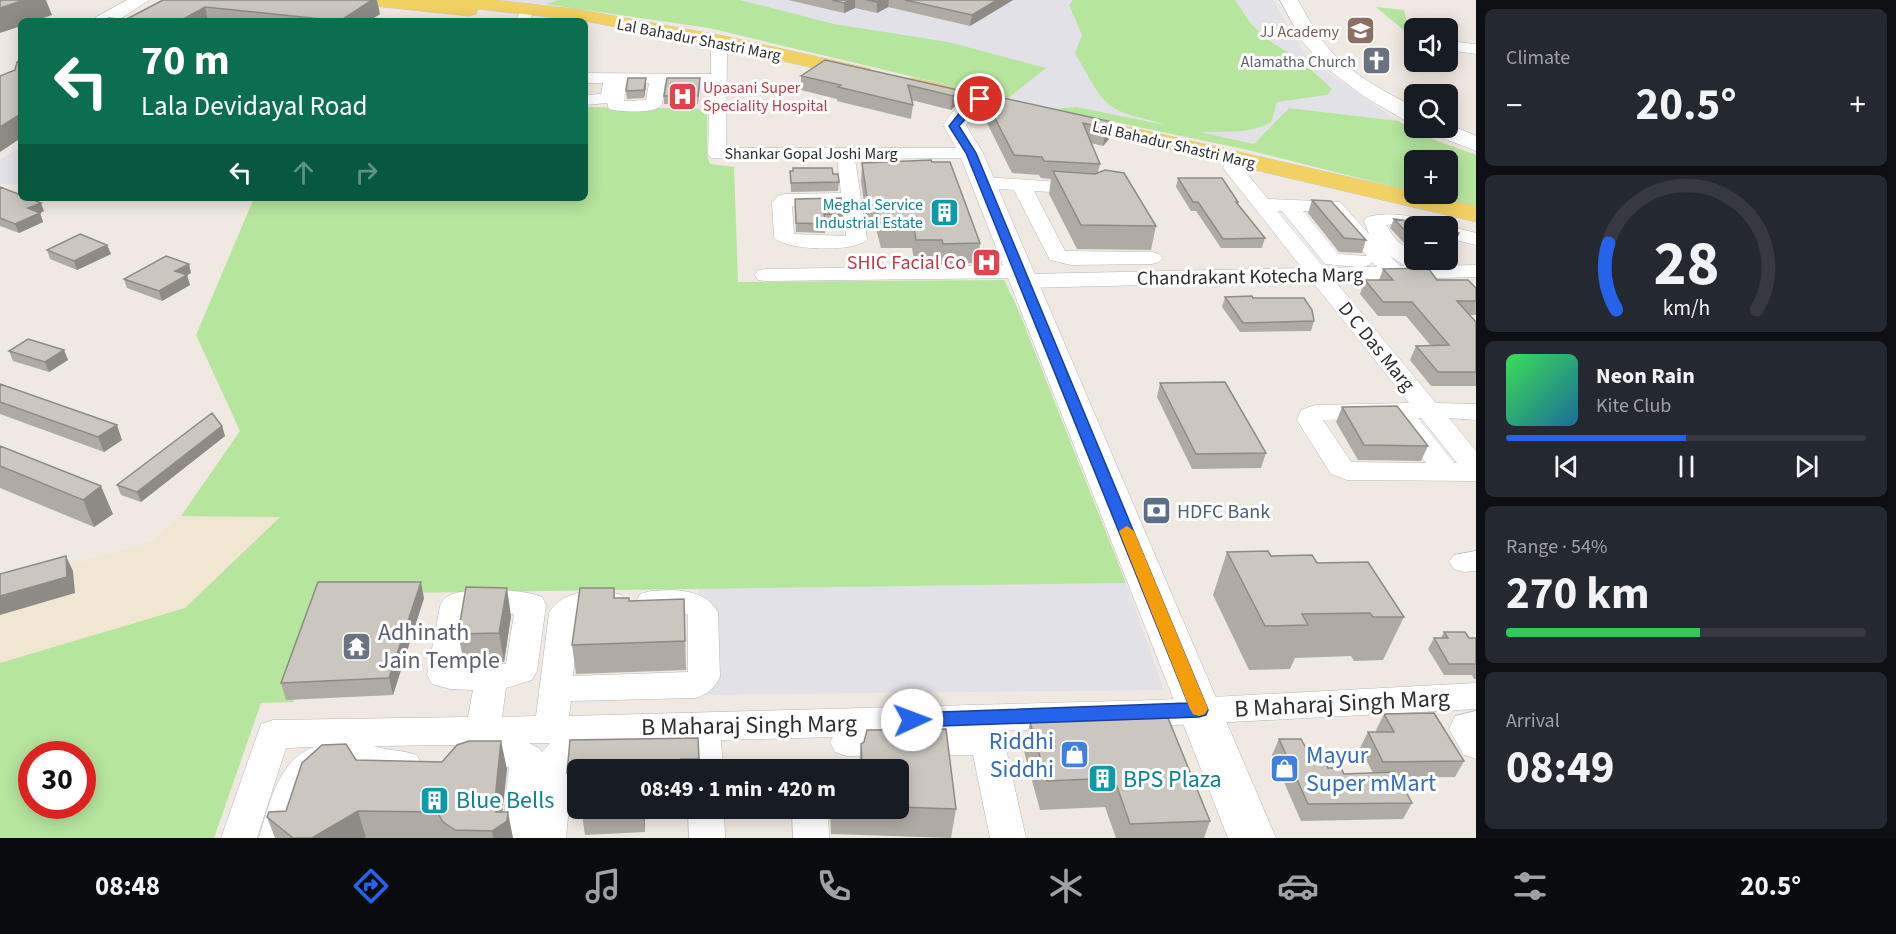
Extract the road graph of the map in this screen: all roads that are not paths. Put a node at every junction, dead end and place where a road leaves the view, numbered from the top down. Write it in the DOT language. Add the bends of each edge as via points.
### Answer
graph roads {
  1 [pos="140,0"];
  2 [pos="156,0"];
  3 [pos="365,0"];
  4 [pos="446,0"];
  5 [pos="1289,0"];
  6 [pos="1303,0"];
  7 [pos="480,2"];
  8 [pos="108,18"];
  9 [pos="124,18"];
  10 [pos="523,18"];
  11 [pos="588,24"];
  12 [pos="722,46"];
  13 [pos="1458,47"];
  14 [pos="1476,49"];
  15 [pos="657,79"];
  16 [pos="718,79"];
  17 [pos="603,80"];
  18 [pos="588,100"];
  19 [pos="1404,102"];
  20 [pos="1404,110"];
  21 [pos="977,127"];
  22 [pos="1458,128"];
  23 [pos="1458,136"];
  24 [pos="1476,136"];
  25 [pos="1476,144"];
  26 [pos="845,154"];
  27 [pos="1232,168"];
  28 [pos="1021,184"];
  29 [pos="1091,188"];
  30 [pos="852,200"];
  31 [pos="1262,205"];
  32 [pos="1287,205"];
  33 [pos="1476,214"];
  34 [pos="1404,221"];
  35 [pos="1476,231"];
  36 [pos="1458,234"];
  37 [pos="1476,239"];
  38 [pos="1458,257"];
  39 [pos="1152,258"];
  40 [pos="1476,260"];
  41 [pos="1403,262"];
  42 [pos="1476,270"];
  43 [pos="766,275"];
  44 [pos="1319,275"];
  45 [pos="1022,276"];
  46 [pos="1428,410"];
  47 [pos="1400,411"];
  48 [pos="1468,412"];
  49 [pos="1476,431"];
  50 [pos="1466,478"];
  51 [pos="492,677"];
  52 [pos="556,689"];
  53 [pos="1476,696"];
  54 [pos="1199,710"];
  55 [pos="1476,725"];
  56 [pos="551,729"];
  57 [pos="483,730"];
  58 [pos="937,730"];
  59 [pos="422,732"];
  60 [pos="844,745"];
  61 [pos="1476,745"];
  62 [pos="704,749"];
  63 [pos="416,765"];
  64 [pos="706,819"];
  65 [pos="810,819"];
  66 [pos="239,838"];
  67 [pos="278,838"];
  68 [pos="520,838"];
  69 [pos="548,838"];
  70 [pos="707,838"];
  71 [pos="811,838"];
  72 [pos="1008,838"];
  73 [pos="1252,838"];
  1 -- 8 [label="street"];
  2 -- 9 [label="street"];
  3 -- 10 [label="main road"];
  4 -- 7 [label="main road, Lal Bahadur Shastri Marg"];
  5 -- 20 [label="street" via="1320,51 1360,84"];
  6 -- 19 [label="street" via="1319,33 1335,52"];
  7 -- 12 [label="main road, Lal Bahadur Shastri Marg" via="576,15"];
  11 -- 12 [label="main road, Lal Bahadur Shastri Marg"];
  12 -- 16 [label="street, Shankar Gopal Joshi Marg"];
  12 -- 21 [label="main road, Lal Bahadur Shastri Marg" via="891,85"];
  13 -- 14 [label="street"];
  15 -- 16 [label="street"];
  15 -- 17 [label="street"];
  15 -- 17 [label="street" via="654,105 618,106"];
  16 -- 26 [label="street, Shankar Gopal Joshi Marg" via="717,154"];
  17 -- 18 [label="street" via="608,98"];
  21 -- 26 [label="street, Shankar Gopal Joshi Marg"];
  21 -- 27 [label="main road, Lal Bahadur Shastri Marg" via="1021,120"];
  21 -- 28 [label="street, Shankar Gopal Joshi Marg"];
  21 -- 33 [label="main road, Lal Bahadur Shastri Marg"];
  21 -- 45 [label="street"];
  22 -- 24 [label="street"];
  23 -- 25 [label="street"];
  26 -- 30 [label="street"];
  27 -- 31 [label="street, D C Das Marg"];
  27 -- 35 [label="main road, Lal Bahadur Shastri Marg"];
  28 -- 29 [label="street, Shankar Gopal Joshi Marg"];
  28 -- 39 [label="street" via="1057,256"];
  31 -- 32 [label="street"];
  31 -- 44 [label="street, D C Das Marg"];
  32 -- 41 [label="street" via="1336,207"];
  32 -- 41 [label="street" via="1332,260"];
  34 -- 41 [label="street" via="1376,219 1379,236"];
  36 -- 37 [label="street"];
  38 -- 40 [label="street"];
  41 -- 42 [label="street, Chandrakant Kotecha Marg"];
  41 -- 44 [label="street, Chandrakant Kotecha Marg"];
  43 -- 45 [label="street, Chandrakant Kotecha Marg"];
  44 -- 45 [label="street, Chandrakant Kotecha Marg"];
  44 -- 46 [label="street, D C Das Marg"];
  45 -- 54 [label="street"];
  46 -- 47 [label="street"];
  46 -- 48 [label="street"];
  46 -- 50 [label="street, D C Das Marg"];
  47 -- 50 [label="street"];
  47 -- 50 [label="street" via="1315,413 1310,420 1340,468 1347,471"];
  48 -- 49 [label="street"];
  51 -- 57 [label="street"];
  52 -- 52 [label="street" via="695,685 704,677 703,612 690,602 571,605 564,614"];
  52 -- 56 [label="street"];
  53 -- 54 [label="street, B Maharaj Singh Marg"];
  54 -- 58 [label="street, B Maharaj Singh Marg"];
  54 -- 73 [label="street"];
  55 -- 61 [label="street" via="1466,729"];
  56 -- 57 [label="street, B Maharaj Singh Marg"];
  56 -- 62 [label="street, B Maharaj Singh Marg"];
  57 -- 59 [label="street, B Maharaj Singh Marg"];
  58 -- 60 [label="street, B Maharaj Singh Marg"];
  58 -- 72 [label="street" via="987,746"];
  59 -- 63 [label="street"];
  59 -- 66 [label="street, B Maharaj Singh Marg" via="273,734"];
  60 -- 62 [label="street, B Maharaj Singh Marg"];
  62 -- 69 [label="street" via="564,752 554,762"];
  63 -- 67 [label="street" via="388,766 360,756 321,758 294,785"];
  63 -- 68 [label="street" via="444,765 471,753 516,753 527,758"];
  64 -- 70 [label="street"];
  65 -- 71 [label="street"];
}
